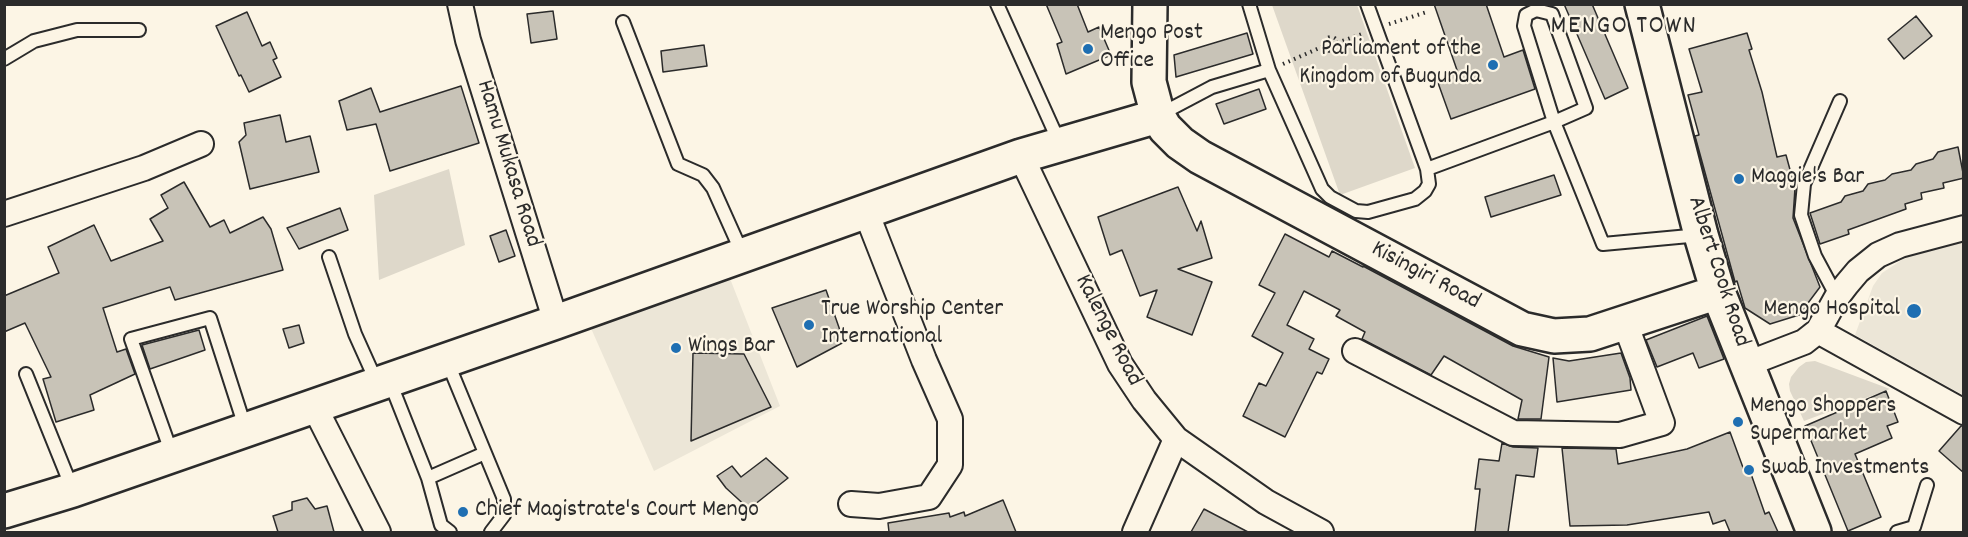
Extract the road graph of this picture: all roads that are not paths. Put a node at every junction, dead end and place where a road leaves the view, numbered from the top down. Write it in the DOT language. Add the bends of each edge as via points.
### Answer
graph roads {
  1 [pos="460,4"];
  2 [pos="997,4"];
  3 [pos="1150,4"];
  4 [pos="1250,4"];
  5 [pos="1367,4"];
  6 [pos="1642,4"];
  7 [pos="623,22"];
  8 [pos="139,30"];
  9 [pos="4,59"];
  10 [pos="1269,70"];
  11 [pos="1840,101"];
  12 [pos="1158,116"];
  13 [pos="1554,122"];
  14 [pos="201,144"];
  15 [pos="1060,145"];
  16 [pos="1021,156"];
  17 [pos="1427,169"];
  18 [pos="866,212"];
  19 [pos="4,214"];
  20 [pos="1964,228"];
  21 [pos="1701,235"];
  22 [pos="743,255"];
  23 [pos="329,257"];
  24 [pos="1718,292"];
  25 [pos="1837,297"];
  26 [pos="556,322"];
  27 [pos="1625,323"];
  28 [pos="1818,331"];
  29 [pos="1355,351"];
  30 [pos="446,360"];
  31 [pos="1747,364"];
  32 [pos="26,374"];
  33 [pos="383,382"];
  34 [pos="314,406"];
  35 [pos="1964,412"];
  36 [pos="246,430"];
  37 [pos="1176,439"];
  38 [pos="485,453"];
  39 [pos="172,455"];
  40 [pos="428,478"];
  41 [pos="1927,485"];
  42 [pos="73,490"];
  43 [pos="851,504"];
  44 [pos="4,511"];
  45 [pos="378,532"];
  46 [pos="450,532"];
  47 [pos="491,532"];
  48 [pos="1135,532"];
  49 [pos="1321,532"];
  50 [pos="1814,532"];
  51 [pos="1897,532"];
  1 -- 26 [label="street, Hamu Mukasa Road"];
  2 -- 15 [label="lane"];
  3 -- 12 [label="main road" via="1149,82"];
  4 -- 10 [label="lane"];
  5 -- 17 [label="lane"];
  6 -- 21 [label="main road, Albert Cook Road"];
  7 -- 22 [label="lane" via="678,164 703,176 713,188"];
  8 -- 9 [label="lane" via="77,30 34,40"];
  10 -- 12 [label="lane" via="1212,87"];
  10 -- 17 [label="lane" via="1322,189 1330,197 1356,211 1368,212 1415,199 1429,184"];
  11 -- 25 [label="lane" via="1804,184 1801,215 1815,256"];
  12 -- 15 [label="main road"];
  12 -- 27 [label="main road, Kisingiri Road" via="1180,143 1200,157 1522,328 1554,336 1590,334"];
  13 -- 13 [label="lane" via="1524,26 1526,15 1536,10 1552,15 1586,108"];
  13 -- 17 [label="lane"];
  13 -- 21 [label="lane" via="1603,244"];
  14 -- 19 [label="street" via="144,168"];
  15 -- 16 [label="main road"];
  16 -- 18 [label="main road"];
  16 -- 37 [label="street, Kalenge Road" via="1120,364"];
  18 -- 22 [label="main road"];
  18 -- 43 [label="street" via="950,419 950,465 929,497 879,506"];
  20 -- 25 [label="street" via="1878,255 1858,271"];
  21 -- 24 [label="main road, Albert Cook Road"];
  22 -- 26 [label="main road"];
  23 -- 33 [label="lane" via="355,334"];
  24 -- 27 [label="main road, Kisingiri Road"];
  24 -- 31 [label="main road, Albert Cook Road"];
  25 -- 28 [label="street"];
  26 -- 30 [label="main road"];
  27 -- 29 [label="street" via="1662,423 1620,435 1513,434"];
  28 -- 31 [label="street" via="1804,342"];
  28 -- 35 [label="street"];
  30 -- 33 [label="main road"];
  30 -- 38 [label="lane"];
  31 -- 50 [label="main road, Albert Cook Road"];
  32 -- 42 [label="lane"];
  33 -- 34 [label="main road"];
  33 -- 40 [label="lane"];
  34 -- 36 [label="main road"];
  34 -- 45 [label="street"];
  36 -- 39 [label="main road"];
  36 -- 39 [label="lane" via="210,318 131,339"];
  37 -- 48 [label="street"];
  37 -- 49 [label="street, Kalenge Road" via="1266,502"];
  38 -- 40 [label="lane"];
  38 -- 47 [label="lane" via="504,500 504,515"];
  39 -- 42 [label="main road"];
  40 -- 46 [label="lane" via="441,525"];
  41 -- 51 [label="lane" via="1914,527"];
  42 -- 44 [label="main road"];
}
